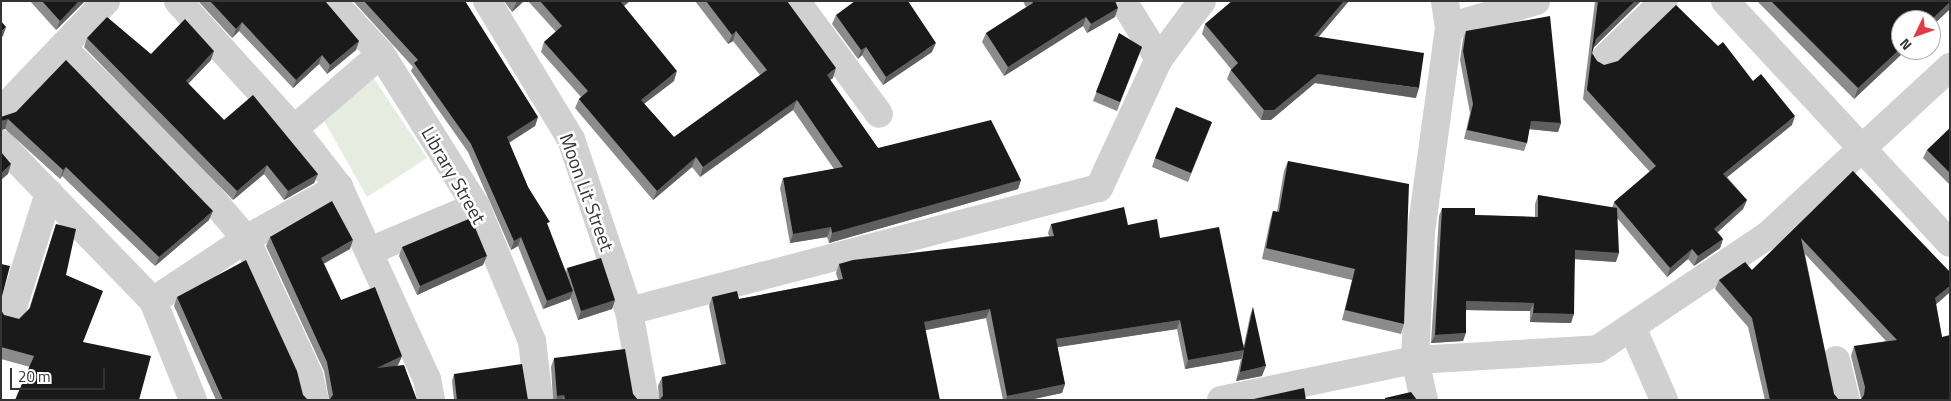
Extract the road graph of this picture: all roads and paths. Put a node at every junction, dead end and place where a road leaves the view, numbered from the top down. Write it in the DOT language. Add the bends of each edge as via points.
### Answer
graph roads {
  1 [pos="106,1"];
  2 [pos="178,1"];
  3 [pos="332,1"];
  4 [pos="486,1"];
  5 [pos="796,1"];
  6 [pos="1123,1"];
  7 [pos="1202,1"];
  8 [pos="1536,1"];
  9 [pos="1664,1"];
  10 [pos="1725,1"];
  11 [pos="1447,14"];
  12 [pos="64,49"];
  13 [pos="381,54"];
  14 [pos="1159,59"];
  15 [pos="1604,59"];
  16 [pos="1950,67"];
  17 [pos="1,111"];
  18 [pos="879,114"];
  19 [pos="294,129"];
  20 [pos="1,144"];
  21 [pos="1864,150"];
  22 [pos="339,187"];
  23 [pos="49,194"];
  24 [pos="476,206"];
  25 [pos="246,239"];
  26 [pos="1950,243"];
  27 [pos="370,251"];
  28 [pos="153,301"];
  29 [pos="629,311"];
  30 [pos="11,314"];
  31 [pos="1632,327"];
  32 [pos="1415,360"];
  33 [pos="1836,360"];
  34 [pos="193,400"];
  35 [pos="315,400"];
  36 [pos="431,400"];
  37 [pos="539,400"];
  38 [pos="645,400"];
  39 [pos="1221,400"];
  40 [pos="1424,400"];
  41 [pos="1664,400"];
  42 [pos="1846,400"];
  1 -- 12 [label="street"];
  2 -- 19 [label="street"];
  3 -- 13 [label="street, Library Street"];
  4 -- 29 [label="street, Moon Lit Street" via="571,139"];
  5 -- 18 [label="street"];
  6 -- 14 [label="street"];
  7 -- 14 [label="street"];
  8 -- 11 [label="street"];
  9 -- 15 [label="street"];
  10 -- 21 [label="street"];
  11 -- 32 [label="street" via="1421,232"];
  12 -- 17 [label="street"];
  12 -- 25 [label="street" via="190,172"];
  13 -- 19 [label="street"];
  13 -- 24 [label="street, Library Street"];
  14 -- 29 [label="street" via="1099,188"];
  16 -- 21 [label="street"];
  19 -- 22 [label="street"];
  20 -- 23 [label="street"];
  21 -- 26 [label="street"];
  21 -- 31 [label="street" via="1768,235"];
  22 -- 25 [label="street"];
  22 -- 27 [label="street"];
  23 -- 28 [label="street"];
  23 -- 30 [label="street"];
  24 -- 27 [label="street"];
  24 -- 37 [label="street, Library Street" via="532,341"];
  25 -- 28 [label="street"];
  25 -- 35 [label="street" via="309,375"];
  27 -- 36 [label="street" via="427,378"];
  28 -- 34 [label="street"];
  29 -- 38 [label="street, Moon Lit Street"];
  31 -- 32 [label="street" via="1598,350"];
  31 -- 41 [label="street"];
  32 -- 39 [label="street"];
  32 -- 40 [label="street"];
  33 -- 42 [label="street"];
}
